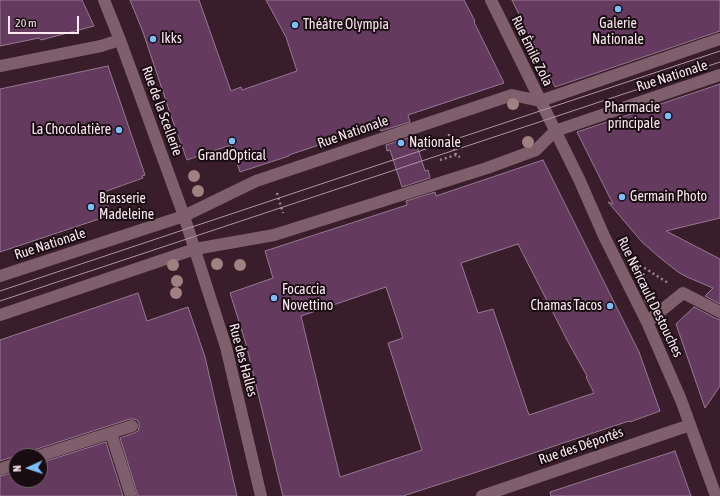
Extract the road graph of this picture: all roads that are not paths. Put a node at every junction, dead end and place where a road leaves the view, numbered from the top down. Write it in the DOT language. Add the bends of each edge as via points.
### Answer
graph roads {
  1 [pos="104,0"];
  2 [pos="491,0"];
  3 [pos="720,39"];
  4 [pos="120,40"];
  5 [pos="0,66"];
  6 [pos="720,75"];
  7 [pos="540,101"];
  8 [pos="547,114"];
  9 [pos="555,130"];
  10 [pos="184,216"];
  11 [pos="188,233"];
  12 [pos="195,249"];
  13 [pos="0,276"];
  14 [pos="720,312"];
  15 [pos="0,314"];
  16 [pos="647,322"];
  17 [pos="690,425"];
  18 [pos="132,426"];
  19 [pos="111,433"];
  20 [pos="48,453"];
  21 [pos="132,496"];
  22 [pos="261,496"];
  23 [pos="482,496"];
  24 [pos="716,496"];
  1 -- 4 [label="street, Rue de la Scellerie"];
  2 -- 7 [label="street, Rue Émile Zola"];
  3 -- 7 [label="street, Rue Nationale"];
  4 -- 5 [label="street"];
  4 -- 10 [label="street, Rue de la Scellerie"];
  6 -- 9 [label="street, Rue Nationale"];
  7 -- 8 [label="street, Rue Émile Zola"];
  7 -- 10 [label="street, Rue Nationale" via="512,95 256,181"];
  8 -- 9 [label="street, Rue Néricault Destouches"];
  9 -- 12 [label="street, Rue Nationale" via="536,150 487,168 274,235"];
  9 -- 16 [label="street, Rue Néricault Destouches"];
  10 -- 11 [label="street, Rue de la Scellerie"];
  10 -- 13 [label="street, Rue Nationale"];
  11 -- 12 [label="street, Rue des Halles"];
  12 -- 15 [label="street, Rue Nationale"];
  12 -- 22 [label="street, Rue des Halles" via="226,347"];
  14 -- 16 [label="street" via="683,293"];
  16 -- 17 [label="street, Rue Néricault Destouches"];
  17 -- 23 [label="street, Rue des Déportés"];
  17 -- 24 [label="street, Rue Néricault Destouches"];
  18 -- 19 [label="street"];
  19 -- 20 [label="street"];
  19 -- 21 [label="street"];
}
